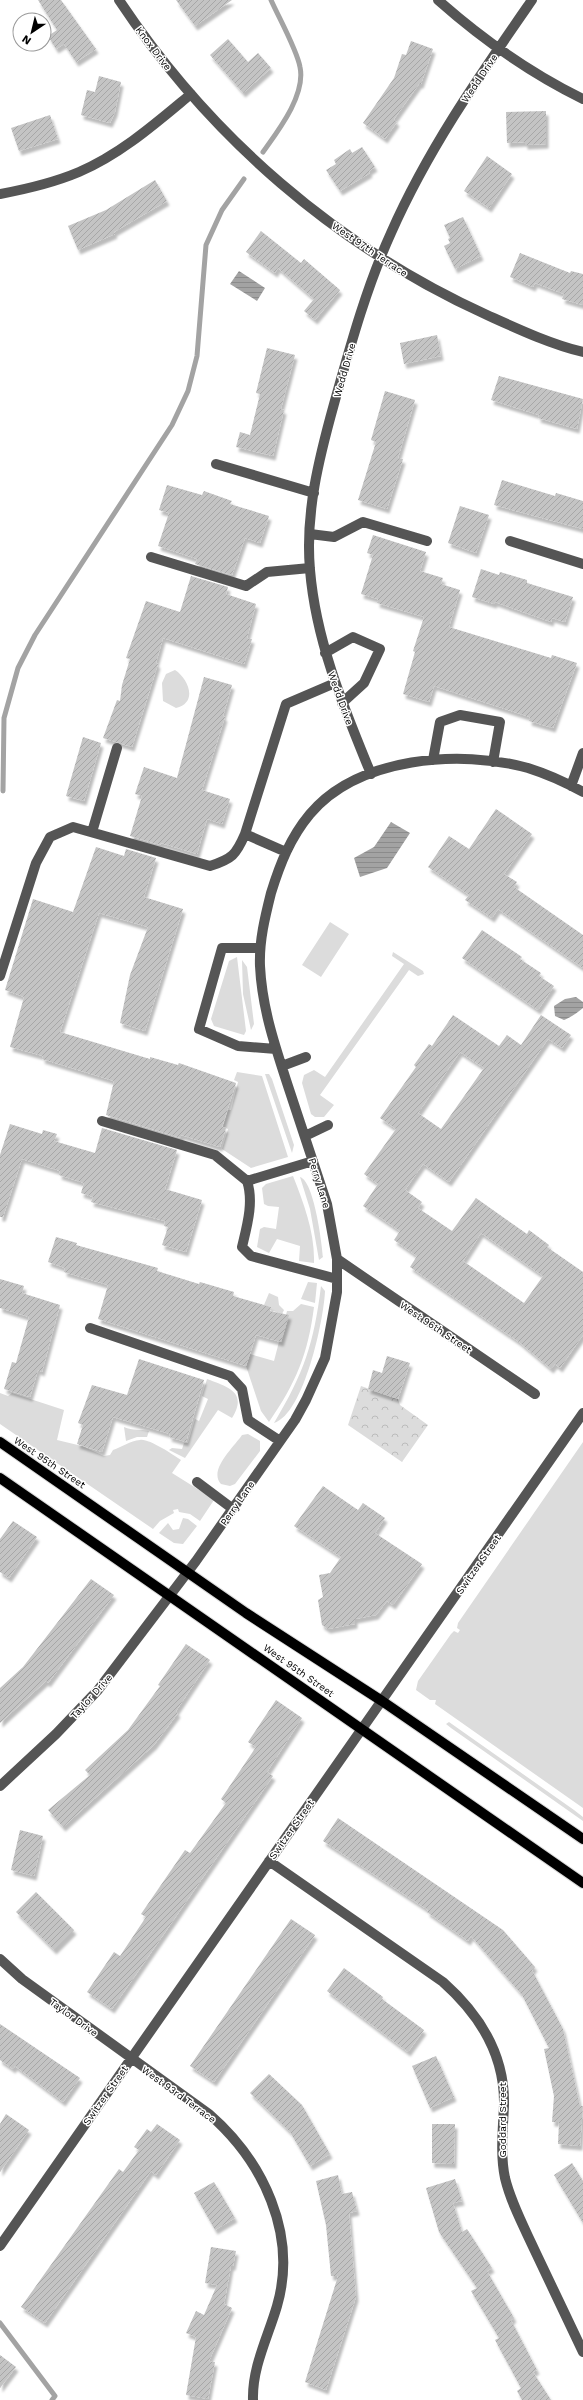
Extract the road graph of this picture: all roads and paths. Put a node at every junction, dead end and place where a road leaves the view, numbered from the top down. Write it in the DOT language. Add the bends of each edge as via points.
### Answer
graph roads {
  1 [pos="119,0"];
  2 [pos="438,0"];
  3 [pos="532,0"];
  4 [pos="499,48"];
  5 [pos="191,94"];
  6 [pos="583,99"];
  7 [pos="0,194"];
  8 [pos="381,257"];
  9 [pos="583,352"];
  10 [pos="216,464"];
  11 [pos="314,493"];
  12 [pos="310,534"];
  13 [pos="427,541"];
  14 [pos="510,541"];
  15 [pos="151,557"];
  16 [pos="583,564"];
  17 [pos="310,568"];
  18 [pos="325,653"];
  19 [pos="335,683"];
  20 [pos="342,703"];
  21 [pos="117,748"];
  22 [pos="583,753"];
  23 [pos="433,760"];
  24 [pos="493,762"];
  25 [pos="371,774"];
  26 [pos="572,786"];
  27 [pos="583,792"];
  28 [pos="92,832"];
  29 [pos="245,834"];
  30 [pos="286,852"];
  31 [pos="260,948"];
  32 [pos="0,976"];
  33 [pos="276,1049"];
  34 [pos="306,1057"];
  35 [pos="282,1066"];
  36 [pos="102,1121"];
  37 [pos="328,1125"];
  38 [pos="305,1136"];
  39 [pos="313,1161"];
  40 [pos="247,1181"];
  41 [pos="337,1260"];
  42 [pos="337,1279"];
  43 [pos="90,1328"];
  44 [pos="535,1394"];
  45 [pos="583,1413"];
  46 [pos="0,1442"];
  47 [pos="280,1442"];
  48 [pos="0,1478"];
  49 [pos="197,1482"];
  50 [pos="232,1509"];
  51 [pos="188,1572"];
  52 [pos="170,1596"];
  53 [pos="382,1701"];
  54 [pos="362,1729"];
  55 [pos="0,1786"];
  56 [pos="583,1839"];
  57 [pos="269,1860"];
  58 [pos="583,1883"];
  59 [pos="0,1959"];
  60 [pos="131,2059"];
  61 [pos="0,2246"];
  62 [pos="583,2352"];
  63 [pos="253,2400"];
  1 -- 5 [label="street, Knox Drive" via="164,63"];
  2 -- 4 [label="street" via="464,24"];
  3 -- 4 [label="street, Wedd Drive"];
  4 -- 6 [label="street"];
  4 -- 8 [label="street, Wedd Drive" via="431,153 390,233"];
  5 -- 7 [label="street" via="143,133 79,172 38,186"];
  5 -- 8 [label="street, West 97th Terrace" via="262,169 306,205"];
  8 -- 9 [label="street, West 97th Terrace" via="397,269 448,297 526,332"];
  8 -- 11 [label="street, Wedd Drive" via="348,354 324,441"];
  10 -- 11 [label="street"];
  11 -- 12 [label="street, Wedd Drive"];
  12 -- 13 [label="street" via="334,537 363,522"];
  12 -- 17 [label="street, Wedd Drive"];
  14 -- 16 [label="street"];
  15 -- 17 [label="street" via="246,586 267,572"];
  17 -- 18 [label="street, Wedd Drive" via="314,605"];
  18 -- 19 [label="street, Wedd Drive"];
  18 -- 20 [label="street" via="354,637 380,649 364,683"];
  19 -- 20 [label="street, Wedd Drive"];
  19 -- 29 [label="street" via="286,704"];
  20 -- 25 [label="street, Wedd Drive"];
  21 -- 28 [label="street"];
  22 -- 26 [label="street"];
  23 -- 24 [label="street, Perry Lane"];
  23 -- 24 [label="street" via="440,722 460,715 500,722"];
  23 -- 25 [label="street, Perry Lane" via="420,760"];
  24 -- 26 [label="street, Perry Lane" via="527,768"];
  25 -- 30 [label="street, Perry Lane" via="332,794 311,814"];
  26 -- 27 [label="street, Perry Lane"];
  28 -- 29 [label="street" via="210,866 227,860 238,850"];
  28 -- 32 [label="street" via="73,827 50,837 36,863"];
  29 -- 30 [label="street"];
  30 -- 31 [label="street, Perry Lane" via="280,863 266,911"];
  31 -- 33 [label="street, Perry Lane" via="261,986"];
  31 -- 33 [label="street" via="222,948 199,1029 238,1046"];
  33 -- 35 [label="street, Perry Lane"];
  34 -- 35 [label="street"];
  35 -- 38 [label="street, Perry Lane"];
  36 -- 40 [label="street" via="216,1155"];
  37 -- 38 [label="street"];
  38 -- 39 [label="street, Perry Lane"];
  39 -- 40 [label="street"];
  39 -- 41 [label="street, Perry Lane" via="327,1204"];
  40 -- 42 [label="street" via="250,1190 249,1216 242,1246 251,1256"];
  41 -- 42 [label="street, Perry Lane"];
  41 -- 44 [label="street, West 96th Street"];
  42 -- 47 [label="street, Perry Lane" via="325,1358 306,1400"];
  43 -- 47 [label="street" via="230,1376 242,1389 248,1420"];
  45 -- 53 [label="street, Switzer Street"];
  46 -- 51 [label="main road, West 95th Street"];
  47 -- 50 [label="street, Perry Lane"];
  48 -- 52 [label="main road, West 95th Street"];
  49 -- 50 [label="street"];
  50 -- 51 [label="street, Perry Lane"];
  51 -- 52 [label="street, Perry Lane"];
  51 -- 53 [label="main road, West 95th Street" via="246,1613"];
  52 -- 54 [label="main road, West 95th Street"];
  52 -- 55 [label="street, Taylor Drive" via="98,1690 56,1734"];
  53 -- 54 [label="street, Switzer Street"];
  53 -- 56 [label="main road, West 95th Street"];
  54 -- 57 [label="street, Switzer Street"];
  54 -- 58 [label="main road, West 95th Street"];
  57 -- 60 [label="street, Switzer Street"];
  57 -- 62 [label="street, Goddard Street" via="443,1982 463,1999 481,2023 495,2050 502,2076 505,2178 516,2211"];
  59 -- 60 [label="street, Taylor Drive"];
  60 -- 61 [label="street, Switzer Street"];
  60 -- 63 [label="street, West 93rd Terrace" via="209,2114 226,2130 248,2155 272,2200 281,2245 282,2272 277,2304 257,2367"];
}
